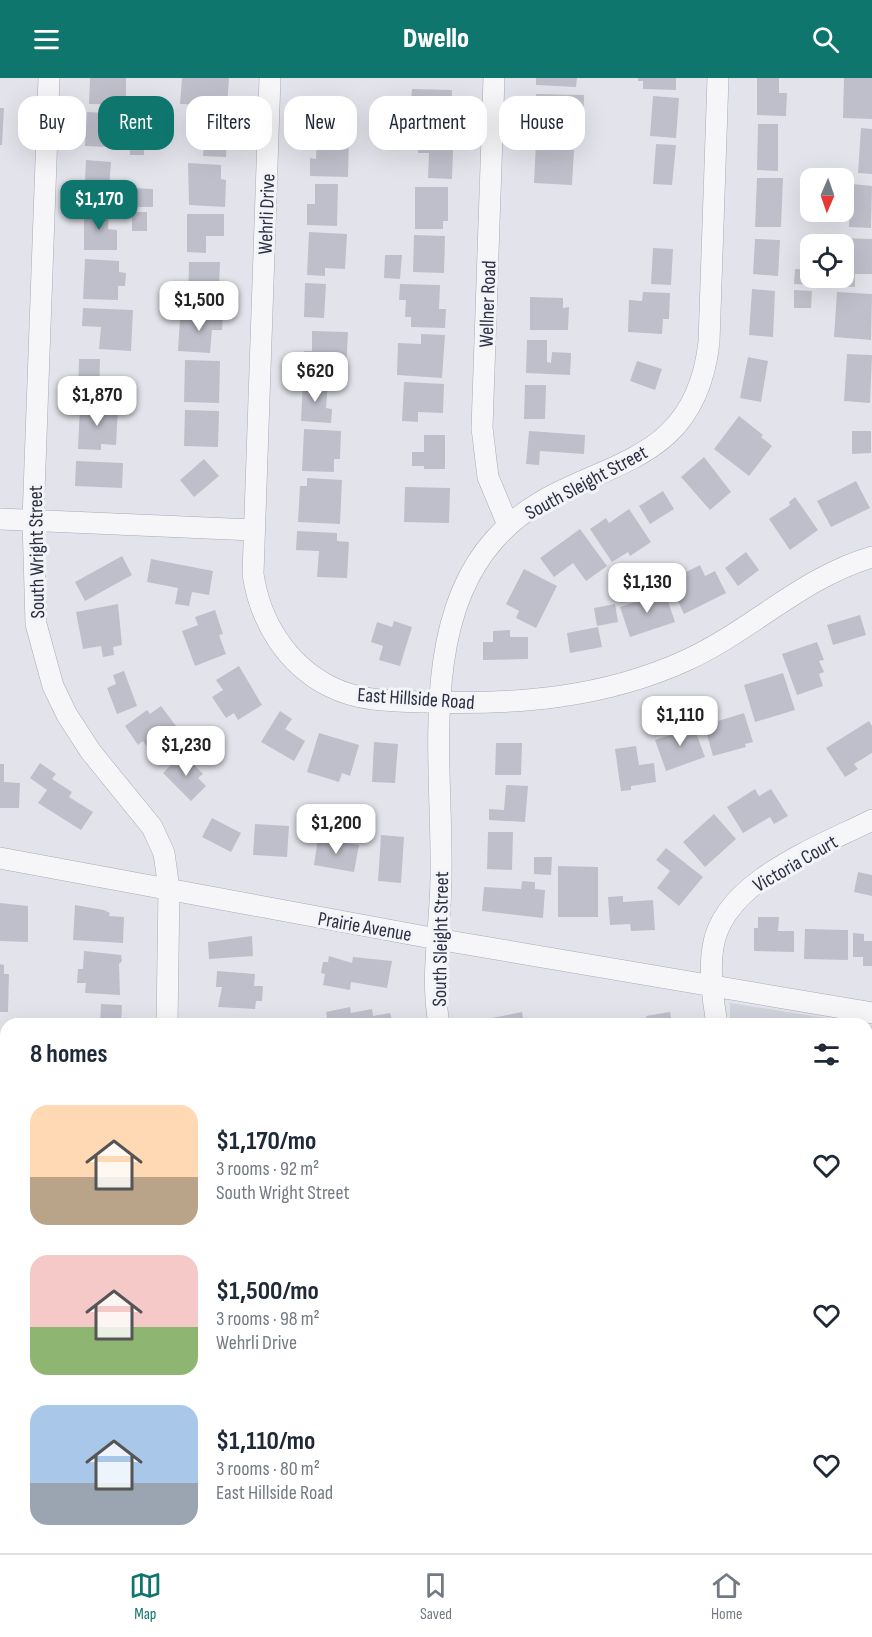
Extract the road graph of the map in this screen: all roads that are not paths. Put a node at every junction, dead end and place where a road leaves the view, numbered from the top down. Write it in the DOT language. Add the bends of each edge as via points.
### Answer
graph roads {
  1 [pos="50,78"];
  2 [pos="270,78"];
  3 [pos="494,78"];
  4 [pos="718,78"];
  5 [pos="0,519"];
  6 [pos="33,520"];
  7 [pos="508,525"];
  8 [pos="253,530"];
  9 [pos="872,557"];
  10 [pos="440,702"];
  11 [pos="872,820"];
  12 [pos="0,858"];
  13 [pos="169,890"];
  14 [pos="437,939"];
  15 [pos="714,984"];
  16 [pos="872,1013"];
  17 [pos="167,1018"];
  18 [pos="439,1018"];
  19 [pos="717,1018"];
  1 -- 6 [label="street, South Wright Street"];
  2 -- 8 [label="street, Wehrli Drive"];
  3 -- 7 [label="street, Wellner Road" via="482,428 488,477"];
  4 -- 7 [label="street, South Sleight Street" via="709,342 695,397 679,424 663,440 644,453 562,490"];
  5 -- 6 [label="street"];
  6 -- 8 [label="street"];
  6 -- 13 [label="street, South Wright Street" via="36,624 53,686 91,752 160,840"];
  7 -- 10 [label="street, South Sleight Street" via="484,552 457,601 443,662"];
  8 -- 10 [label="street, East Hillside Road" via="253,574 260,604 270,628 301,667 328,686 360,697"];
  9 -- 10 [label="street, East Hillside Road" via="819,577 732,637 637,680 541,700"];
  10 -- 14 [label="street, South Sleight Street" via="441,876"];
  11 -- 15 [label="street, Victoria Court" via="768,876 736,900 717,930 713,946"];
  12 -- 13 [label="street, Prairie Avenue"];
  13 -- 14 [label="street, Prairie Avenue"];
  13 -- 17 [label="street, South Wright Street"];
  14 -- 15 [label="street, Prairie Avenue"];
  14 -- 18 [label="street, South Sleight Street" via="435,984"];
  15 -- 16 [label="street, Prairie Avenue"];
  15 -- 19 [label="street, Victoria Court"];
}
